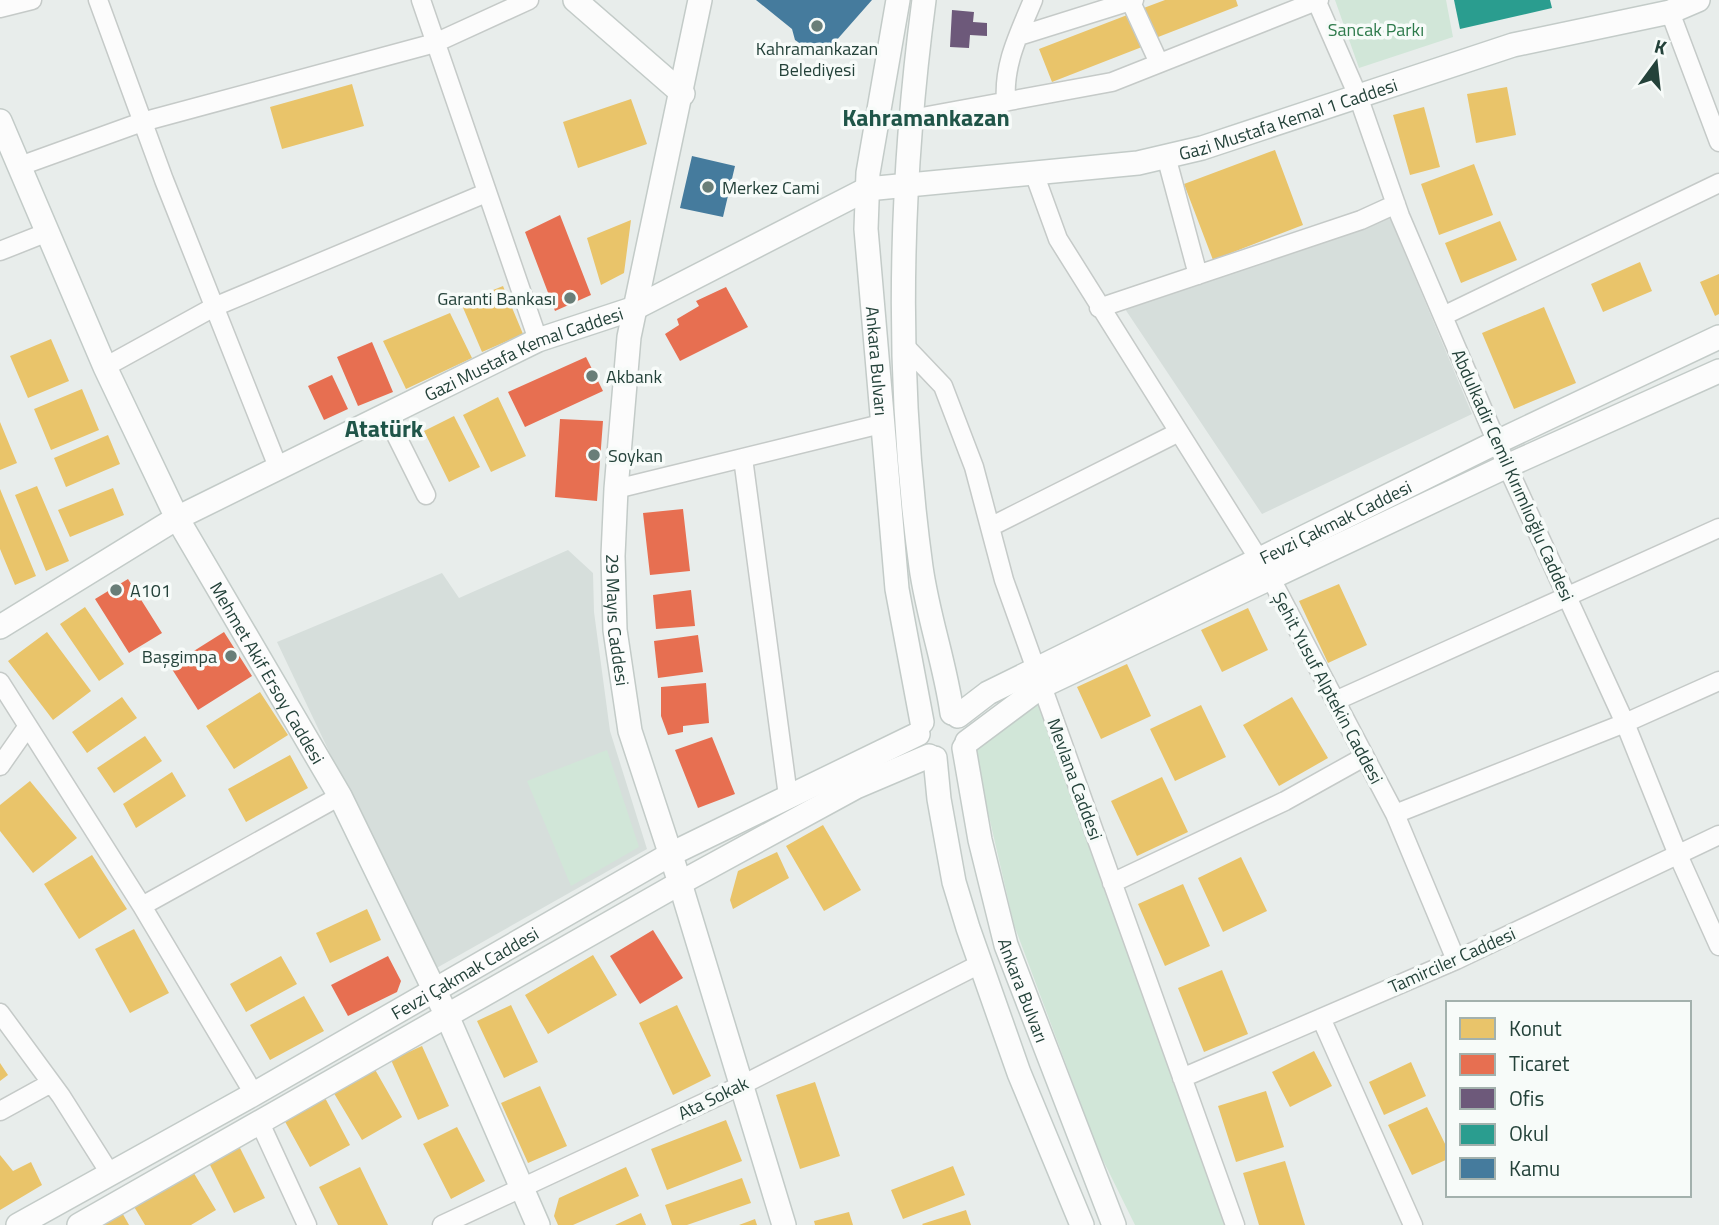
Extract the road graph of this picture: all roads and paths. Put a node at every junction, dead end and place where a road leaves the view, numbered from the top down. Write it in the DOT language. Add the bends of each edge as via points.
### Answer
graph roads {
  1 [pos="32,0"];
  2 [pos="98,0"];
  3 [pos="421,0"];
  4 [pos="529,0"];
  5 [pos="575,0"];
  6 [pos="700,0"];
  7 [pos="898,0"];
  8 [pos="924,0"];
  9 [pos="1033,0"];
  10 [pos="1132,0"];
  11 [pos="1318,0"];
  12 [pos="1698,0"];
  13 [pos="0,8"];
  14 [pos="1670,12"];
  15 [pos="1019,36"];
  16 [pos="435,43"];
  17 [pos="1159,63"];
  18 [pos="683,93"];
  19 [pos="1358,96"];
  20 [pos="1006,102"];
  21 [pos="911,119"];
  22 [pos="0,121"];
  23 [pos="142,122"];
  24 [pos="1719,142"];
  25 [pos="1166,156"];
  26 [pos="20,166"];
  27 [pos="1034,173"];
  28 [pos="1719,183"];
  29 [pos="905,185"];
  30 [pos="866,189"];
  31 [pos="486,193"];
  32 [pos="1396,204"];
  33 [pos="48,232"];
  34 [pos="0,251"];
  35 [pos="1198,275"];
  36 [pos="214,307"];
  37 [pos="635,308"];
  38 [pos="1099,308"];
  39 [pos="1443,316"];
  40 [pos="1719,337"];
  41 [pos="538,340"];
  42 [pos="903,344"];
  43 [pos="105,367"];
  44 [pos="1719,371"];
  45 [pos="387,416"];
  46 [pos="881,424"];
  47 [pos="1179,432"];
  48 [pos="1497,442"];
  49 [pos="743,458"];
  50 [pos="1507,466"];
  51 [pos="278,467"];
  52 [pos="616,489"];
  53 [pos="426,495"];
  54 [pos="177,518"];
  55 [pos="990,527"];
  56 [pos="1719,528"];
  57 [pos="1265,568"];
  58 [pos="1567,597"];
  59 [pos="1,622"];
  60 [pos="1039,677"];
  61 [pos="1719,681"];
  62 [pos="0,682"];
  63 [pos="1335,701"];
  64 [pos="955,714"];
  65 [pos="1625,723"];
  66 [pos="28,726"];
  67 [pos="920,728"];
  68 [pos="965,745"];
  69 [pos="932,757"];
  70 [pos="1364,757"];
  71 [pos="0,765"];
  72 [pos="340,796"];
  73 [pos="788,796"];
  74 [pos="1395,814"];
  75 [pos="1719,835"];
  76 [pos="671,854"];
  77 [pos="1678,855"];
  78 [pos="680,883"];
  79 [pos="1112,883"];
  80 [pos="142,906"];
  81 [pos="1719,946"];
  82 [pos="1456,960"];
  83 [pos="980,964"];
  84 [pos="434,990"];
  85 [pos="0,1013"];
  86 [pos="448,1018"];
  87 [pos="1321,1018"];
  88 [pos="1182,1078"];
  89 [pos="51,1083"];
  90 [pos="740,1086"];
  91 [pos="254,1094"];
  92 [pos="0,1111"];
  93 [pos="260,1123"];
  94 [pos="111,1175"];
  95 [pos="522,1189"];
  96 [pos="18,1225"];
  97 [pos="79,1225"];
  98 [pos="307,1225"];
  99 [pos="442,1225"];
  100 [pos="538,1225"];
  101 [pos="784,1225"];
  102 [pos="1082,1225"];
  103 [pos="1114,1225"];
  104 [pos="1235,1225"];
  105 [pos="1413,1225"];
  1 -- 13 [label="street"];
  2 -- 23 [label="street"];
  3 -- 16 [label="street"];
  4 -- 16 [label="street"];
  5 -- 18 [label="main road"];
  6 -- 18 [label="main road, 29 Mayıs Caddesi"];
  7 -- 30 [label="main road, Ankara Bulvarı"];
  8 -- 21 [label="main road, Ankara Bulvarı"];
  9 -- 15 [label="street"];
  10 -- 15 [label="street"];
  10 -- 17 [label="street"];
  11 -- 17 [label="street"];
  11 -- 19 [label="street, Abdulkadir Cemil Kırımlıoğlu Caddesi"];
  12 -- 14 [label="main road, Gazi Mustafa Kemal 1 Caddesi"];
  14 -- 19 [label="main road, Gazi Mustafa Kemal 1 Caddesi" via="1513,45"];
  14 -- 24 [label="street"];
  15 -- 20 [label="street" via="1004,83"];
  16 -- 23 [label="street"];
  16 -- 31 [label="street"];
  17 -- 20 [label="street" via="1112,82"];
  18 -- 37 [label="main road, 29 Mayıs Caddesi"];
  19 -- 25 [label="main road, Gazi Mustafa Kemal 1 Caddesi"];
  19 -- 32 [label="street, Abdulkadir Cemil Kırımlıoğlu Caddesi"];
  20 -- 21 [label="street"];
  21 -- 29 [label="main road, Ankara Bulvarı"];
  22 -- 26 [label="main road, Mehmet Akif Ersoy Caddesi"];
  23 -- 26 [label="street"];
  23 -- 36 [label="street"];
  25 -- 27 [label="main road, Gazi Mustafa Kemal 1 Caddesi"];
  25 -- 35 [label="street"];
  26 -- 33 [label="main road, Mehmet Akif Ersoy Caddesi"];
  27 -- 29 [label="main road, Gazi Mustafa Kemal 1 Caddesi"];
  27 -- 38 [label="street, Şehit Yusuf Alptekin Caddesi" via="1058,240"];
  28 -- 39 [label="street"];
  29 -- 30 [label="main road, Gazi Mustafa Kemal 1 Caddesi"];
  29 -- 42 [label="main road, Ankara Bulvarı"];
  30 -- 37 [label="main road, Gazi Mustafa Kemal Caddesi"];
  30 -- 46 [label="main road, Ankara Bulvarı"];
  31 -- 36 [label="street"];
  31 -- 41 [label="street"];
  32 -- 35 [label="street"];
  32 -- 39 [label="street, Abdulkadir Cemil Kırımlıoğlu Caddesi"];
  33 -- 34 [label="street"];
  33 -- 43 [label="main road, Mehmet Akif Ersoy Caddesi"];
  35 -- 38 [label="street"];
  36 -- 43 [label="street"];
  36 -- 51 [label="street"];
  37 -- 41 [label="main road, Gazi Mustafa Kemal Caddesi"];
  37 -- 52 [label="main road, 29 Mayıs Caddesi"];
  38 -- 47 [label="street, Şehit Yusuf Alptekin Caddesi"];
  39 -- 48 [label="street, Abdulkadir Cemil Kırımlıoğlu Caddesi"];
  40 -- 48 [label="main road, Fevzi Çakmak Caddesi"];
  41 -- 45 [label="main road, Gazi Mustafa Kemal Caddesi"];
  42 -- 55 [label="street, Mevlana Caddesi" via="943,386 974,467"];
  42 -- 64 [label="main road, Ankara Bulvarı" via="922,570"];
  43 -- 54 [label="main road, Mehmet Akif Ersoy Caddesi"];
  44 -- 50 [label="main road, Fevzi Çakmak Caddesi"];
  45 -- 51 [label="main road, Gazi Mustafa Kemal Caddesi"];
  45 -- 53 [label="street"];
  46 -- 49 [label="street"];
  46 -- 67 [label="main road, Ankara Bulvarı" via="897,589"];
  47 -- 55 [label="street"];
  47 -- 57 [label="street, Şehit Yusuf Alptekin Caddesi"];
  48 -- 50 [label="street, Abdulkadir Cemil Kırımlıoğlu Caddesi"];
  48 -- 57 [label="main road, Fevzi Çakmak Caddesi"];
  49 -- 52 [label="street"];
  49 -- 73 [label="street"];
  50 -- 57 [label="main road, Fevzi Çakmak Caddesi"];
  50 -- 58 [label="street, Abdulkadir Cemil Kırımlıoğlu Caddesi"];
  51 -- 54 [label="main road, Gazi Mustafa Kemal Caddesi"];
  52 -- 76 [label="main road, 29 Mayıs Caddesi" via="613,556 618,666 630,731"];
  54 -- 59 [label="main road, Gazi Mustafa Kemal Caddesi"];
  54 -- 72 [label="main road, Mehmet Akif Ersoy Caddesi"];
  55 -- 60 [label="street, Mevlana Caddesi"];
  56 -- 58 [label="street"];
  57 -- 60 [label="main road, Fevzi Çakmak Caddesi"];
  57 -- 63 [label="street, Şehit Yusuf Alptekin Caddesi"];
  58 -- 63 [label="street"];
  58 -- 65 [label="street, Abdulkadir Cemil Kırımlıoğlu Caddesi"];
  60 -- 64 [label="main road, Fevzi Çakmak Caddesi" via="988,692"];
  60 -- 68 [label="main road, Fevzi Çakmak Caddesi"];
  60 -- 79 [label="street, Mevlana Caddesi"];
  61 -- 65 [label="street"];
  62 -- 66 [label="street"];
  63 -- 70 [label="street, Şehit Yusuf Alptekin Caddesi"];
  64 -- 67 [label="main road" via="938,711"];
  64 -- 68 [label="main road" via="966,728"];
  65 -- 74 [label="street"];
  65 -- 77 [label="street, Abdulkadir Cemil Kırımlıoğlu Caddesi"];
  66 -- 71 [label="street"];
  66 -- 80 [label="street"];
  67 -- 69 [label="main road" via="921,746"];
  67 -- 73 [label="main road, Fevzi Çakmak Caddesi"];
  68 -- 69 [label="main road" via="947,760"];
  68 -- 103 [label="main road, Ankara Bulvarı" via="980,840 1006,945"];
  69 -- 78 [label="main road, Fevzi Çakmak Caddesi" via="856,787"];
  69 -- 83 [label="main road, Ankara Bulvarı" via="954,882"];
  70 -- 74 [label="street, Şehit Yusuf Alptekin Caddesi"];
  70 -- 79 [label="street" via="1285,801"];
  72 -- 80 [label="street"];
  72 -- 84 [label="main road, Mehmet Akif Ersoy Caddesi"];
  73 -- 76 [label="main road, Fevzi Çakmak Caddesi"];
  74 -- 82 [label="street, Şehit Yusuf Alptekin Caddesi"];
  75 -- 77 [label="street, Tamirciler Caddesi"];
  76 -- 78 [label="main road, 29 Mayıs Caddesi"];
  76 -- 84 [label="main road, Fevzi Çakmak Caddesi"];
  77 -- 81 [label="street, Abdulkadir Cemil Kırımlıoğlu Caddesi"];
  77 -- 82 [label="street, Tamirciler Caddesi"];
  78 -- 86 [label="main road, Fevzi Çakmak Caddesi"];
  78 -- 90 [label="main road, 29 Mayıs Caddesi"];
  79 -- 88 [label="street, Mevlana Caddesi"];
  80 -- 91 [label="street"];
  82 -- 87 [label="street, Tamirciler Caddesi"];
  83 -- 90 [label="street, Ata Sokak"];
  83 -- 102 [label="main road, Ankara Bulvarı"];
  84 -- 86 [label="main road, Mehmet Akif Ersoy Caddesi"];
  84 -- 91 [label="main road, Fevzi Çakmak Caddesi"];
  85 -- 89 [label="street"];
  86 -- 93 [label="main road, Fevzi Çakmak Caddesi"];
  86 -- 95 [label="main road, Mehmet Akif Ersoy Caddesi"];
  87 -- 88 [label="street, Tamirciler Caddesi"];
  87 -- 105 [label="street"];
  88 -- 104 [label="street, Mevlana Caddesi"];
  89 -- 92 [label="street"];
  89 -- 94 [label="street"];
  90 -- 95 [label="street, Ata Sokak"];
  90 -- 101 [label="main road, 29 Mayıs Caddesi"];
  91 -- 94 [label="main road, Fevzi Çakmak Caddesi"];
  93 -- 97 [label="main road, Fevzi Çakmak Caddesi"];
  93 -- 98 [label="street"];
  94 -- 96 [label="main road, Fevzi Çakmak Caddesi"];
  95 -- 99 [label="street, Ata Sokak"];
  95 -- 100 [label="main road, Mehmet Akif Ersoy Caddesi"];
}
